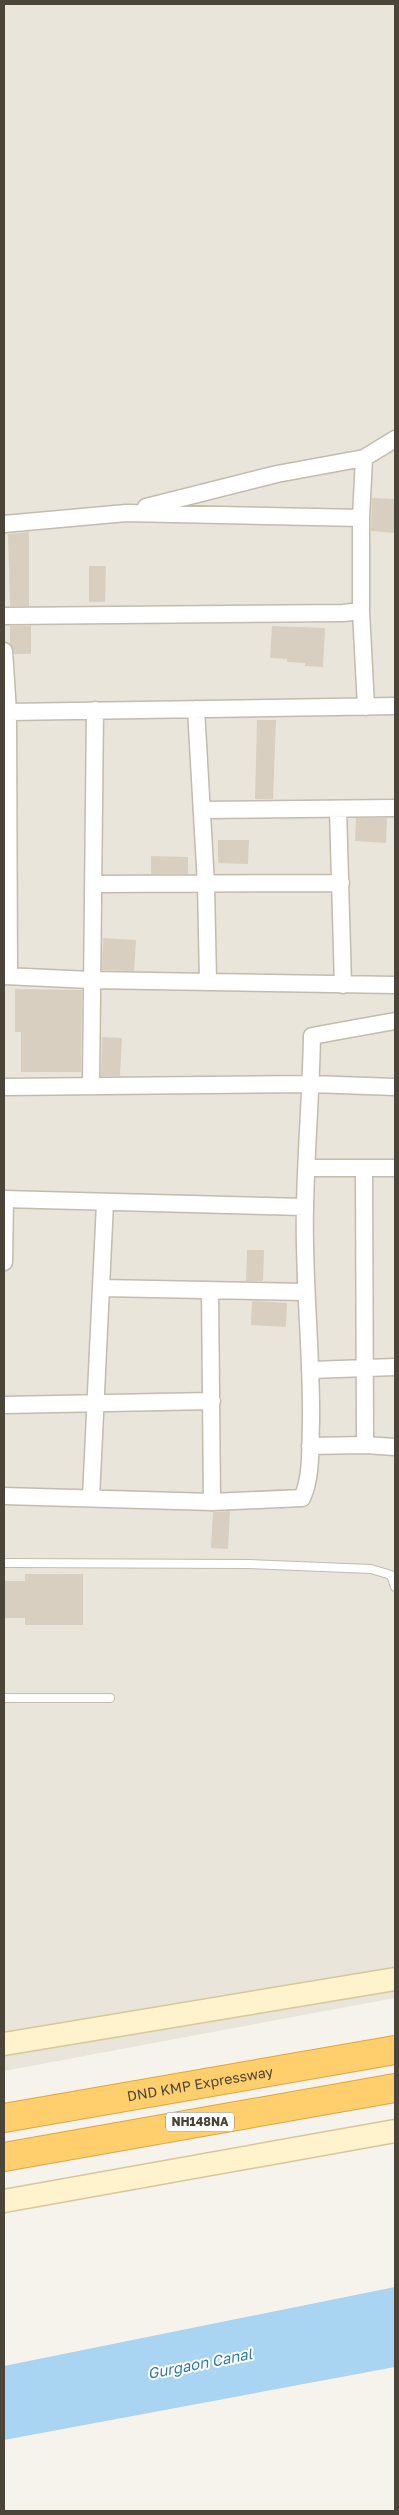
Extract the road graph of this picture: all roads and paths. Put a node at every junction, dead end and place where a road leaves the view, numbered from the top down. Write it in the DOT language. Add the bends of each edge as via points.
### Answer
graph roads {
  1 [pos="395,439"];
  2 [pos="364,458"];
  3 [pos="126,513"];
  4 [pos="361,518"];
  5 [pos="4,524"];
  6 [pos="361,611"];
  7 [pos="4,616"];
  8 [pos="4,651"];
  9 [pos="395,706"];
  10 [pos="366,707"];
  11 [pos="196,709"];
  12 [pos="95,710"];
  13 [pos="8,712"];
  14 [pos="395,808"];
  15 [pos="338,809"];
  16 [pos="203,810"];
  17 [pos="341,883"];
  18 [pos="95,884"];
  19 [pos="206,884"];
  20 [pos="6,976"];
  21 [pos="91,980"];
  22 [pos="208,982"];
  23 [pos="343,985"];
  24 [pos="395,985"];
  25 [pos="395,1021"];
  26 [pos="311,1084"];
  27 [pos="91,1086"];
  28 [pos="4,1087"];
  29 [pos="395,1087"];
  30 [pos="307,1168"];
  31 [pos="364,1168"];
  32 [pos="395,1168"];
  33 [pos="4,1199"];
  34 [pos="105,1203"];
  35 [pos="305,1207"];
  36 [pos="4,1262"];
  37 [pos="102,1288"];
  38 [pos="210,1290"];
  39 [pos="306,1292"];
  40 [pos="363,1367"];
  41 [pos="395,1367"];
  42 [pos="311,1370"];
  43 [pos="212,1401"];
  44 [pos="95,1403"];
  45 [pos="4,1406"];
  46 [pos="365,1445"];
  47 [pos="310,1446"];
  48 [pos="395,1447"];
  49 [pos="4,1496"];
  50 [pos="91,1498"];
  51 [pos="212,1502"];
  52 [pos="4,1563"];
  53 [pos="395,1586"];
  54 [pos="4,1698"];
  55 [pos="110,1698"];
  56 [pos="395,1979"];
  57 [pos="4,2044"];
  58 [pos="395,2050"];
  59 [pos="395,2088"];
  60 [pos="4,2118"];
  61 [pos="395,2131"];
  62 [pos="4,2157"];
  63 [pos="4,2201"];
  1 -- 2 [label="street"];
  2 -- 3 [label="street" via="277,474"];
  2 -- 4 [label="street"];
  3 -- 4 [label="street"];
  3 -- 5 [label="street"];
  4 -- 6 [label="street"];
  6 -- 7 [label="street"];
  6 -- 10 [label="street"];
  8 -- 13 [label="street"];
  9 -- 10 [label="street"];
  10 -- 11 [label="street"];
  11 -- 12 [label="street"];
  11 -- 16 [label="street"];
  12 -- 13 [label="street"];
  12 -- 18 [label="street"];
  13 -- 20 [label="street"];
  14 -- 15 [label="street"];
  15 -- 16 [label="street"];
  15 -- 17 [label="street"];
  16 -- 19 [label="street"];
  17 -- 19 [label="street"];
  17 -- 23 [label="street"];
  18 -- 19 [label="street"];
  18 -- 21 [label="street"];
  19 -- 22 [label="street"];
  20 -- 21 [label="street"];
  21 -- 22 [label="street"];
  21 -- 27 [label="street"];
  22 -- 23 [label="street"];
  23 -- 24 [label="street"];
  25 -- 26 [label="street" via="312,1036"];
  26 -- 27 [label="street"];
  26 -- 29 [label="street"];
  26 -- 30 [label="street"];
  27 -- 28 [label="street"];
  30 -- 31 [label="street"];
  30 -- 35 [label="street"];
  31 -- 32 [label="street"];
  31 -- 40 [label="street"];
  33 -- 34 [label="street"];
  33 -- 36 [label="street"];
  34 -- 35 [label="street"];
  34 -- 37 [label="street"];
  35 -- 39 [label="street"];
  37 -- 38 [label="street"];
  37 -- 44 [label="street"];
  38 -- 39 [label="street"];
  38 -- 43 [label="street"];
  39 -- 42 [label="street"];
  40 -- 41 [label="street"];
  40 -- 42 [label="street"];
  40 -- 46 [label="street"];
  42 -- 47 [label="street"];
  43 -- 44 [label="street"];
  43 -- 51 [label="street"];
  44 -- 45 [label="street"];
  44 -- 50 [label="street"];
  46 -- 47 [label="street"];
  46 -- 48 [label="street"];
  47 -- 51 [label="street" via="306,1491 302,1498"];
  49 -- 50 [label="street"];
  50 -- 51 [label="street"];
  52 -- 53 [label="lane" via="248,1564 371,1569 391,1575"];
  54 -- 55 [label="lane"];
  56 -- 57 [label="street"];
  58 -- 60 [label="highway, DND KMP Expressway"];
  59 -- 62 [label="highway, NH148NA"];
  61 -- 63 [label="street"];
}
